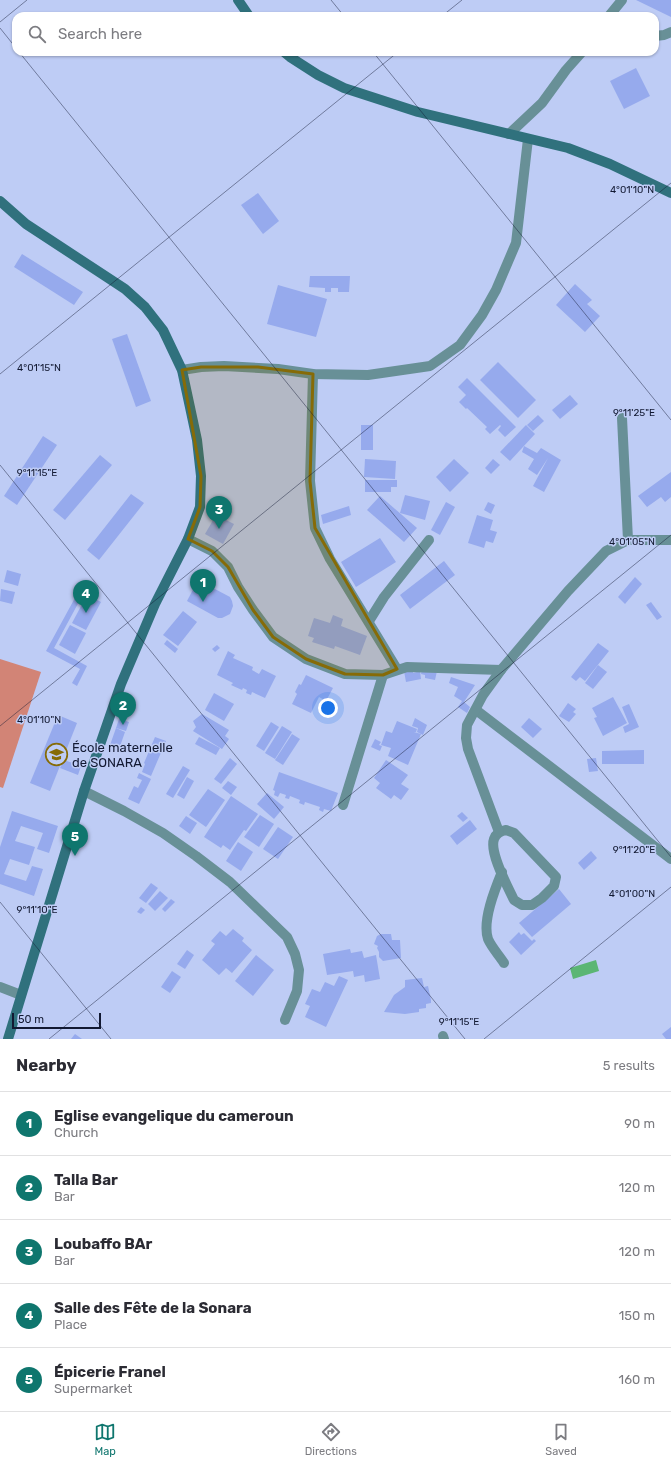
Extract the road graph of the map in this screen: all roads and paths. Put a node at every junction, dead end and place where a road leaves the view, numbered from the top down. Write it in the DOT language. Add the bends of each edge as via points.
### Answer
graph roads {
  1 [pos="238,0"];
  2 [pos="622,0"];
  3 [pos="246,12"];
  4 [pos="612,12"];
  5 [pos="671,32"];
  6 [pos="659,36"];
  7 [pos="289,56"];
  8 [pos="578,56"];
  9 [pos="509,134"];
  10 [pos="528,139"];
  11 [pos="671,193"];
  12 [pos="0,201"];
  13 [pos="182,370"];
  14 [pos="313,374"];
  15 [pos="622,418"];
  16 [pos="188,539"];
  17 [pos="429,540"];
  18 [pos="628,540"];
  19 [pos="671,540"];
  20 [pos="369,621"];
  21 [pos="397,669"];
  22 [pos="501,670"];
  23 [pos="383,675"];
  24 [pos="476,710"];
  25 [pos="84,791"];
  26 [pos="343,805"];
  27 [pos="499,832"];
  28 [pos="671,859"];
  29 [pos="502,872"];
  30 [pos="504,963"];
  31 [pos="0,987"];
  32 [pos="21,995"];
  33 [pos="285,1020"];
  34 [pos="8,1039"];
  1 -- 3 [label="street"];
  2 -- 4 [label="street"];
  5 -- 6 [label="street"];
  7 -- 9 [label="street" via="344,88 418,112"];
  8 -- 9 [label="street" via="542,103"];
  9 -- 10 [label="street"];
  10 -- 11 [label="street" via="588,154"];
  10 -- 14 [label="street" via="516,243 496,290 460,345 430,366 368,375"];
  12 -- 13 [label="street" via="26,224 125,289 145,307 163,330"];
  13 -- 14 [label="street" via="224,366"];
  13 -- 16 [label="street" via="197,440 201,476 200,507"];
  14 -- 20 [label="street" via="310,481 315,528 330,559"];
  15 -- 18 [label="street"];
  16 -- 23 [label="street" via="212,551 228,567 238,587 273,637 306,659 345,674"];
  16 -- 25 [label="street" via="155,604 121,684"];
  17 -- 20 [label="street" via="384,597"];
  18 -- 19 [label="street"];
  18 -- 22 [label="street" via="606,551 568,591"];
  20 -- 21 [label="street"];
  21 -- 22 [label="street" via="407,666"];
  21 -- 23 [label="street"];
  22 -- 24 [label="street" via="483,695"];
  23 -- 26 [label="street"];
  24 -- 27 [label="street" via="467,726 468,749"];
  24 -- 28 [label="street"];
  25 -- 32 [label="street"];
  25 -- 33 [label="street" via="163,833 196,856 230,882 287,937 299,970 297,990"];
  27 -- 29 [label="street" via="494,839 494,850"];
  27 -- 29 [label="street" via="506,830 514,833 556,877 554,886 542,898 532,905 522,905 514,900"];
  29 -- 30 [label="street" via="494,890 487,927 488,938"];
  31 -- 32 [label="street"];
  32 -- 34 [label="street"];
}
